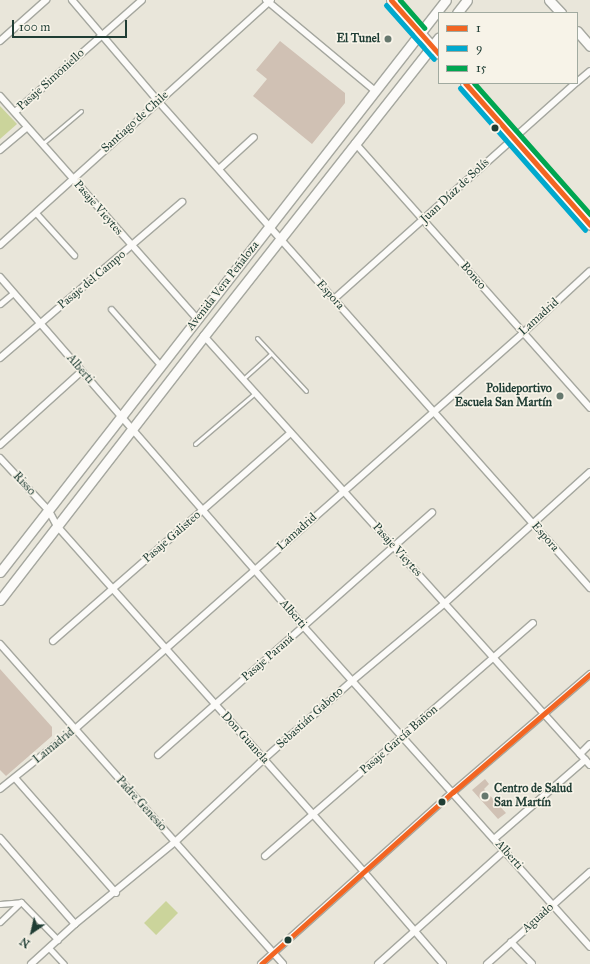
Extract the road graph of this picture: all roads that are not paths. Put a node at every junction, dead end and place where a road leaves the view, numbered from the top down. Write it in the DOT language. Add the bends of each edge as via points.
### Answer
graph roads {
  1 [pos="46,0"];
  2 [pos="72,0"];
  3 [pos="142,0"];
  4 [pos="391,0"];
  5 [pos="446,0"];
  6 [pos="467,0"];
  7 [pos="549,0"];
  8 [pos="268,1"];
  9 [pos="458,12"];
  10 [pos="560,12"];
  11 [pos="419,32"];
  12 [pos="578,32"];
  13 [pos="102,35"];
  14 [pos="438,38"];
  15 [pos="0,41"];
  16 [pos="432,46"];
  17 [pos="590,46"];
  18 [pos="438,53"];
  19 [pos="590,71"];
  20 [pos="578,80"];
  21 [pos="466,84"];
  22 [pos="574,84"];
  23 [pos="374,90"];
  24 [pos="0,96"];
  25 [pos="158,102"];
  26 [pos="81,110"];
  27 [pos="15,112"];
  28 [pos="27,127"];
  29 [pos="254,137"];
  30 [pos="514,137"];
  31 [pos="355,143"];
  32 [pos="42,144"];
  33 [pos="0,150"];
  34 [pos="219,169"];
  35 [pos="73,179"];
  36 [pos="182,202"];
  37 [pos="36,213"];
  38 [pos="424,220"];
  39 [pos="590,225"];
  40 [pos="269,227"];
  41 [pos="280,239"];
  42 [pos="0,246"];
  43 [pos="132,246"];
  44 [pos="74,255"];
  45 [pos="590,271"];
  46 [pos="0,277"];
  47 [pos="13,292"];
  48 [pos="334,299"];
  49 [pos="0,304"];
  50 [pos="111,309"];
  51 [pos="197,319"];
  52 [pos="40,323"];
  53 [pos="522,333"];
  54 [pos="204,336"];
  55 [pos="257,338"];
  56 [pos="271,354"];
  57 [pos="0,358"];
  58 [pos="161,366"];
  59 [pos="82,371"];
  60 [pos="243,379"];
  61 [pos="306,391"];
  62 [pos="255,393"];
  63 [pos="590,408"];
  64 [pos="434,411"];
  65 [pos="122,417"];
  66 [pos="132,431"];
  67 [pos="291,433"];
  68 [pos="195,444"];
  69 [pos="0,445"];
  70 [pos="0,458"];
  71 [pos="590,472"];
  72 [pos="344,491"];
  73 [pos="49,511"];
  74 [pos="202,511"];
  75 [pos="432,513"];
  76 [pos="533,523"];
  77 [pos="57,526"];
  78 [pos="394,547"];
  79 [pos="254,570"];
  80 [pos="0,572"];
  81 [pos="113,588"];
  82 [pos="590,588"];
  83 [pos="0,600"];
  84 [pos="445,603"];
  85 [pos="533,623"];
  86 [pos="304,627"];
  87 [pos="53,642"];
  88 [pos="0,644"];
  89 [pos="166,648"];
  90 [pos="494,658"];
  91 [pos="590,674"];
  92 [pos="352,680"];
  93 [pos="215,704"];
  94 [pos="545,714"];
  95 [pos="75,729"];
  96 [pos="402,736"];
  97 [pos="590,744"];
  98 [pos="580,754"];
  99 [pos="158,755"];
  100 [pos="264,758"];
  101 [pos="585,760"];
  102 [pos="590,765"];
  103 [pos="15,778"];
  104 [pos="0,789"];
  105 [pos="453,792"];
  106 [pos="314,815"];
  107 [pos="0,838"];
  108 [pos="494,839"];
  109 [pos="175,842"];
  110 [pos="505,850"];
  111 [pos="265,856"];
  112 [pos="364,872"];
  113 [pos="590,872"];
  114 [pos="116,892"];
  115 [pos="21,902"];
  116 [pos="0,904"];
  117 [pos="552,904"];
  118 [pos="0,922"];
  119 [pos="75,924"];
  120 [pos="415,931"];
  121 [pos="58,940"];
  122 [pos="511,942"];
  123 [pos="590,946"];
  124 [pos="49,948"];
  125 [pos="273,954"];
  126 [pos="31,964"];
  127 [pos="64,964"];
  128 [pos="261,964"];
  129 [pos="283,964"];
  130 [pos="378,964"];
  131 [pos="443,964"];
  132 [pos="487,964"];
  133 [pos="532,964"];
  1 -- 15 [label="street"];
  2 -- 13 [label="street, Espora"];
  3 -- 13 [label="street, Pasaje Simoniello"];
  4 -- 11 [label="main road"];
  5 -- 11 [label="main road, Avenida Vera Peñaloza"];
  6 -- 9 [label="main road"];
  7 -- 10 [label="main road"];
  8 -- 23 [label="street"];
  8 -- 25 [label="street, Santiago de Chile"];
  11 -- 16 [label="main road"];
  11 -- 23 [label="main road, Avenida Vera Peñaloza"];
  12 -- 17 [label="main road"];
  13 -- 25 [label="street, Espora"];
  13 -- 27 [label="street, Pasaje Simoniello"];
  14 -- 16 [label="main road, Avenida Vera Peñaloza"];
  16 -- 18 [label="main road"];
  16 -- 31 [label="main road, Avenida Vera Peñaloza"];
  19 -- 20 [label="street, Juan Díaz de Solís"];
  21 -- 30 [label="main road"];
  22 -- 30 [label="street, Juan Díaz de Solís"];
  23 -- 40 [label="main road, Avenida Vera Peñaloza"];
  24 -- 27 [label="street, Pasaje Vieytes"];
  25 -- 34 [label="street, Espora"];
  25 -- 35 [label="street, Santiago de Chile"];
  26 -- 32 [label="lane"];
  27 -- 28 [label="street, Pasaje Vieytes"];
  28 -- 32 [label="street, Pasaje Vieytes"];
  28 -- 33 [label="street, Pasaje Simoniello"];
  29 -- 34 [label="street"];
  30 -- 38 [label="street, Juan Díaz de Solís"];
  30 -- 39 [label="main road"];
  31 -- 38 [label="street, Boneo"];
  31 -- 41 [label="main road, Avenida Vera Peñaloza"];
  32 -- 35 [label="street, Pasaje Vieytes"];
  34 -- 40 [label="street, Espora"];
  35 -- 37 [label="street, Santiago de Chile"];
  35 -- 43 [label="street, Pasaje Vieytes"];
  36 -- 43 [label="street, Pasaje del Campo"];
  37 -- 42 [label="street, Santiago de Chile"];
  37 -- 44 [label="street"];
  38 -- 48 [label="street, Juan Díaz de Solís"];
  38 -- 53 [label="street, Boneo"];
  40 -- 41 [label="street, Espora"];
  40 -- 51 [label="main road, Avenida Vera Peñaloza"];
  41 -- 48 [label="street, Espora"];
  41 -- 54 [label="main road, Avenida Vera Peñaloza"];
  43 -- 51 [label="street, Pasaje Vieytes"];
  43 -- 52 [label="street, Pasaje del Campo"];
  45 -- 53 [label="street, Lamadrid"];
  46 -- 47 [label="street, Alberti"];
  47 -- 49 [label="street"];
  47 -- 52 [label="street, Alberti"];
  48 -- 64 [label="street, Espora"];
  50 -- 58 [label="street"];
  51 -- 58 [label="main road, Avenida Vera Peñaloza"];
  52 -- 57 [label="street, Pasaje del Campo"];
  52 -- 59 [label="street, Alberti"];
  53 -- 63 [label="street, Boneo"];
  53 -- 64 [label="street, Lamadrid"];
  54 -- 60 [label="street, Pasaje Vieytes"];
  54 -- 66 [label="main road, Avenida Vera Peñaloza"];
  55 -- 56 [label="lane"];
  56 -- 60 [label="lane"];
  56 -- 61 [label="lane"];
  58 -- 65 [label="main road, Avenida Vera Peñaloza"];
  59 -- 65 [label="street, Alberti"];
  59 -- 69 [label="street"];
  60 -- 62 [label="street, Pasaje Vieytes"];
  62 -- 67 [label="street, Pasaje Vieytes"];
  62 -- 68 [label="lane"];
  64 -- 72 [label="street, Lamadrid"];
  64 -- 76 [label="street, Espora"];
  65 -- 66 [label="street, Alberti"];
  65 -- 73 [label="main road, Avenida Vera Peñaloza"];
  66 -- 74 [label="street, Alberti"];
  66 -- 77 [label="main road, Avenida Vera Peñaloza"];
  67 -- 72 [label="street, Pasaje Vieytes"];
  67 -- 74 [label="street, Pasaje Galisteo"];
  70 -- 73 [label="street, Risso"];
  71 -- 76 [label="street, Sebastián Gaboto"];
  72 -- 78 [label="street, Pasaje Vieytes"];
  72 -- 79 [label="street, Lamadrid"];
  73 -- 77 [label="street, Don Guanela"];
  73 -- 80 [label="main road, Avenida Vera Peñaloza"];
  74 -- 79 [label="street, Alberti"];
  74 -- 81 [label="street, Pasaje Galisteo"];
  75 -- 78 [label="street, Pasaje Paraná"];
  76 -- 82 [label="street, Espora"];
  76 -- 84 [label="street, Sebastián Gaboto"];
  77 -- 81 [label="street, Don Guanela"];
  77 -- 83 [label="main road, Avenida Vera Peñaloza"];
  78 -- 84 [label="street, Pasaje Vieytes"];
  78 -- 86 [label="street, Pasaje Paraná"];
  79 -- 86 [label="street, Alberti"];
  79 -- 89 [label="street, Lamadrid"];
  81 -- 87 [label="street, Pasaje Galisteo"];
  81 -- 89 [label="street, Don Guanela"];
  84 -- 90 [label="street, Pasaje Vieytes"];
  84 -- 92 [label="street, Sebastián Gaboto"];
  85 -- 90 [label="street, Pasaje García Bañon"];
  86 -- 92 [label="street, Alberti"];
  86 -- 93 [label="street, Pasaje Paraná"];
  88 -- 95 [label="street, Padre Genesio"];
  89 -- 93 [label="street, Don Guanela"];
  89 -- 95 [label="street, Lamadrid"];
  90 -- 94 [label="street, Pasaje Vieytes"];
  90 -- 96 [label="street, Pasaje García Bañon"];
  91 -- 94 [label="street"];
  92 -- 96 [label="street, Alberti"];
  92 -- 100 [label="street, Sebastián Gaboto"];
  93 -- 99 [label="street, Pasaje Paraná"];
  93 -- 100 [label="street, Don Guanela"];
  94 -- 98 [label="street, Pasaje Vieytes"];
  94 -- 105 [label="street"];
  95 -- 103 [label="street, Lamadrid"];
  95 -- 109 [label="street, Padre Genesio"];
  96 -- 105 [label="street, Alberti"];
  96 -- 106 [label="street, Pasaje García Bañon"];
  97 -- 98 [label="street"];
  98 -- 101 [label="street, Pasaje Vieytes"];
  100 -- 106 [label="street, Don Guanela"];
  100 -- 109 [label="street, Sebastián Gaboto"];
  101 -- 102 [label="street, Pasaje Vieytes"];
  101 -- 108 [label="street"];
  103 -- 104 [label="street, Lamadrid"];
  103 -- 114 [label="street"];
  105 -- 108 [label="street, Alberti"];
  105 -- 112 [label="street"];
  106 -- 111 [label="street, Pasaje García Bañon"];
  106 -- 112 [label="street, Don Guanela"];
  107 -- 119 [label="street"];
  108 -- 110 [label="street, Alberti"];
  109 -- 114 [label="street, Sebastián Gaboto"];
  109 -- 125 [label="street, Padre Genesio"];
  110 -- 117 [label="street, Alberti"];
  110 -- 120 [label="street"];
  112 -- 120 [label="street, Don Guanela"];
  112 -- 125 [label="street"];
  113 -- 117 [label="street, Aguado"];
  114 -- 119 [label="street, Sebastián Gaboto"];
  115 -- 116 [label="street"];
  115 -- 118 [label="street"];
  115 -- 121 [label="street"];
  117 -- 122 [label="street, Aguado"];
  117 -- 123 [label="street, Alberti"];
  119 -- 121 [label="street, Sebastián Gaboto"];
  120 -- 130 [label="street"];
  120 -- 131 [label="street, Don Guanela"];
  121 -- 124 [label="street, Sebastián Gaboto"];
  122 -- 132 [label="street, Aguado"];
  122 -- 133 [label="street"];
  124 -- 126 [label="street, Sebastián Gaboto"];
  124 -- 127 [label="street"];
  125 -- 128 [label="street"];
  125 -- 129 [label="street, Padre Genesio"];
}
